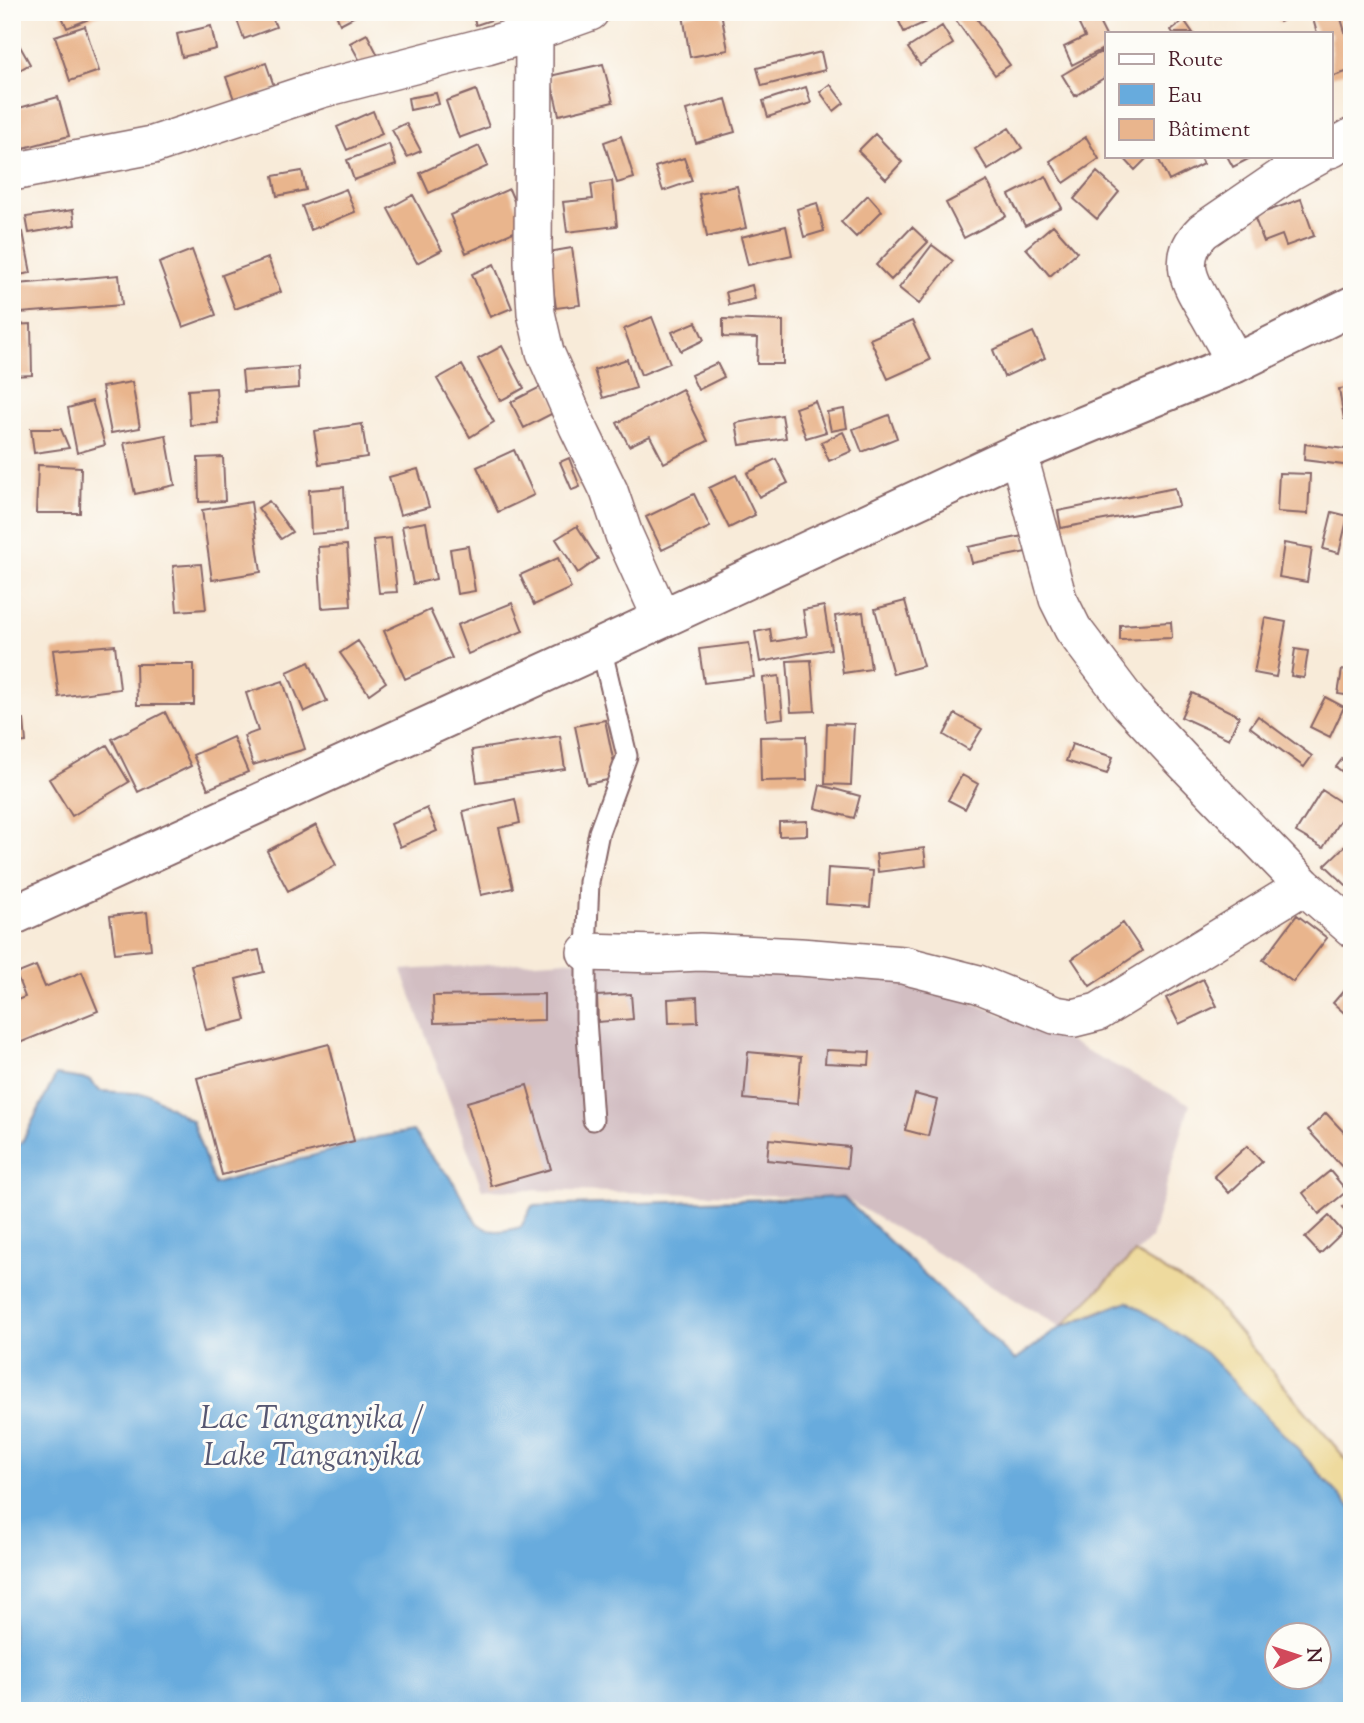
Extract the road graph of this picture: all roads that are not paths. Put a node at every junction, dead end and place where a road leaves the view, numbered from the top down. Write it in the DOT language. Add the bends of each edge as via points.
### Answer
graph roads {
  1 [pos="590,12"];
  2 [pos="534,32"];
  3 [pos="1352,137"];
  4 [pos="1332,148"];
  5 [pos="1315,158"];
  6 [pos="12,172"];
  7 [pos="1352,306"];
  8 [pos="1236,363"];
  9 [pos="1018,453"];
  10 [pos="662,619"];
  11 [pos="601,648"];
  12 [pos="1304,886"];
  13 [pos="12,916"];
  14 [pos="1352,928"];
  15 [pos="586,952"];
  16 [pos="593,1120"];
  1 -- 2 [label="street"];
  2 -- 6 [label="street" via="321,89 153,145"];
  2 -- 10 [label="street" via="536,313 545,352"];
  3 -- 4 [label="street"];
  5 -- 8 [label="street" via="1203,231 1189,251 1189,281"];
  7 -- 8 [label="highway"];
  8 -- 9 [label="highway"];
  9 -- 10 [label="highway"];
  9 -- 12 [label="street" via="1058,598 1073,629 1129,703"];
  10 -- 11 [label="highway"];
  11 -- 13 [label="highway"];
  11 -- 15 [label="lane" via="628,756 599,832 589,882"];
  12 -- 14 [label="street"];
  12 -- 15 [label="street" via="1098,1012 1074,1018 1055,1015 978,984 903,965 699,952"];
  15 -- 16 [label="lane"];
}
